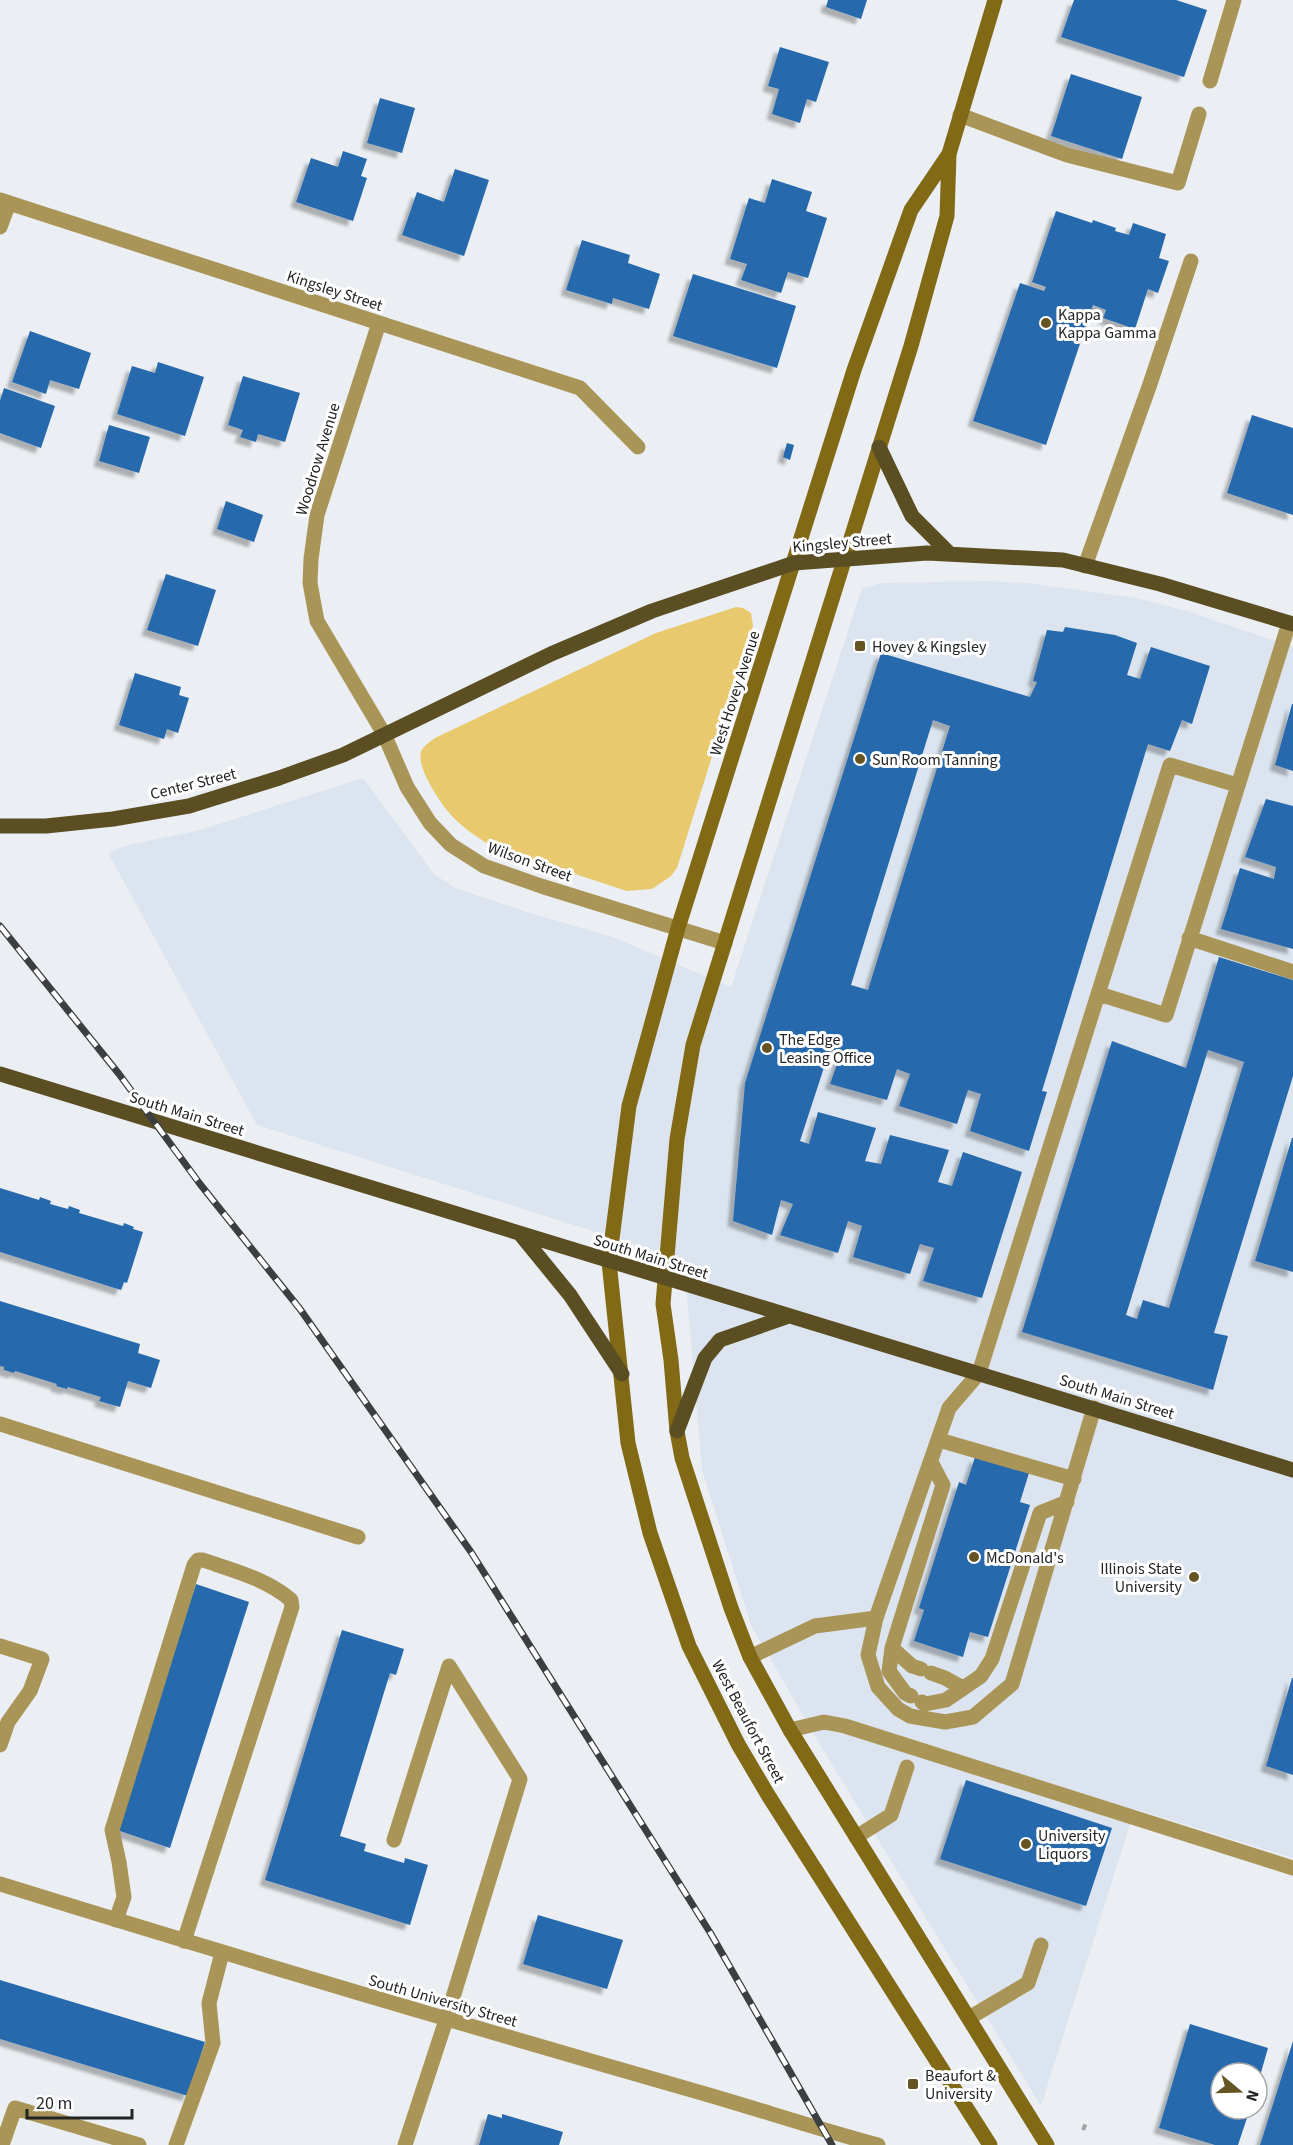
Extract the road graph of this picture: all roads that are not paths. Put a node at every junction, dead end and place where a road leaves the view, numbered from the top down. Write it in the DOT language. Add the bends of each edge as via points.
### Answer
graph roads {
  1 [pos="995,0"];
  2 [pos="1234,0"];
  3 [pos="1210,81"];
  4 [pos="1199,114"];
  5 [pos="960,115"];
  6 [pos="949,154"];
  7 [pos="5,201"];
  8 [pos="0,227"];
  9 [pos="1191,261"];
  10 [pos="379,323"];
  11 [pos="638,447"];
  12 [pos="879,447"];
  13 [pos="950,554"];
  14 [pos="844,559"];
  15 [pos="794,563"];
  16 [pos="1085,566"];
  17 [pos="1291,624"];
  18 [pos="384,734"];
  19 [pos="1238,785"];
  20 [pos="0,826"];
  21 [pos="678,928"];
  22 [pos="1189,938"];
  23 [pos="725,943"];
  24 [pos="1293,972"];
  25 [pos="1099,994"];
  26 [pos="0,1074"];
  27 [pos="521,1235"];
  28 [pos="609,1262"];
  29 [pos="664,1278"];
  30 [pos="789,1316"];
  31 [pos="979,1373"];
  32 [pos="622,1374"];
  33 [pos="1094,1408"];
  34 [pos="0,1424"];
  35 [pos="677,1431"];
  36 [pos="939,1440"];
  37 [pos="931,1462"];
  38 [pos="1293,1470"];
  39 [pos="1074,1479"];
  40 [pos="1067,1502"];
  41 [pos="358,1537"];
  42 [pos="876,1618"];
  43 [pos="0,1646"];
  44 [pos="892,1648"];
  45 [pos="750,1657"];
  46 [pos="963,1688"];
  47 [pos="789,1730"];
  48 [pos="0,1744"];
  49 [pos="908,1767"];
  50 [pos="856,1838"];
  51 [pos="394,1840"];
  52 [pos="1293,1868"];
  53 [pos="0,1884"];
  54 [pos="116,1920"];
  55 [pos="184,1941"];
  56 [pos="1041,1945"];
  57 [pos="222,1953"];
  58 [pos="969,2018"];
  59 [pos="446,2020"];
  60 [pos="2,2145"];
  61 [pos="139,2145"];
  62 [pos="176,2145"];
  63 [pos="405,2145"];
  64 [pos="878,2145"];
  65 [pos="990,2145"];
  66 [pos="1047,2145"];
  1 -- 5 [label="main road, West Hovey Avenue"];
  2 -- 3 [label="street"];
  4 -- 5 [label="street" via="1178,183 1067,155"];
  5 -- 6 [label="main road, West Hovey Avenue"];
  6 -- 12 [label="main road, West Hovey Avenue" via="947,216"];
  6 -- 15 [label="main road, West Hovey Avenue" via="911,210 854,370"];
  7 -- 8 [label="street"];
  7 -- 10 [label="street, Kingsley Street"];
  9 -- 16 [label="street"];
  10 -- 11 [label="street, Kingsley Street" via="580,388"];
  10 -- 18 [label="street, Woodrow Avenue" via="317,515 310,582 317,621"];
  12 -- 13 [label="main road" via="912,516"];
  12 -- 14 [label="main road, West Hovey Avenue"];
  13 -- 14 [label="main road, Kingsley Street"];
  13 -- 16 [label="main road, Kingsley Street" via="1063,560"];
  14 -- 15 [label="main road, Kingsley Street"];
  14 -- 23 [label="main road, West Hovey Avenue"];
  15 -- 18 [label="main road, Kingsley Street" via="652,611 551,654"];
  15 -- 21 [label="main road, West Hovey Avenue"];
  16 -- 17 [label="main road, Kingsley Street"];
  17 -- 19 [label="street"];
  18 -- 20 [label="main road, Center Street" via="343,755 189,806 113,819"];
  18 -- 21 [label="street, Wilson Street" via="407,787 430,823 451,845 484,866"];
  19 -- 22 [label="street"];
  19 -- 25 [label="street" via="1170,765"];
  21 -- 23 [label="street, Wilson Street"];
  21 -- 28 [label="main road, West Hovey Avenue" via="628,1106"];
  22 -- 24 [label="street"];
  22 -- 25 [label="street" via="1166,1016"];
  23 -- 29 [label="main road, West Hovey Avenue" via="693,1045 677,1139"];
  25 -- 31 [label="street"];
  26 -- 27 [label="main road, South Main Street"];
  27 -- 28 [label="main road, South Main Street"];
  27 -- 32 [label="main road" via="570,1295"];
  28 -- 29 [label="main road, South Main Street"];
  28 -- 32 [label="main road, West Beaufort Street"];
  29 -- 30 [label="main road, South Main Street"];
  29 -- 35 [label="main road, West Beaufort Street" via="663,1304"];
  30 -- 31 [label="main road, South Main Street"];
  30 -- 35 [label="main road" via="720,1340 705,1358"];
  31 -- 33 [label="main road, South Main Street"];
  31 -- 36 [label="street" via="949,1408"];
  32 -- 65 [label="main road, West Beaufort Street" via="628,1443 650,1533 689,1646 768,1795"];
  33 -- 38 [label="main road, South Main Street"];
  33 -- 39 [label="street"];
  34 -- 41 [label="street"];
  35 -- 45 [label="main road, West Beaufort Street" via="682,1458"];
  36 -- 37 [label="street"];
  36 -- 39 [label="street"];
  37 -- 42 [label="street"];
  37 -- 44 [label="street" via="943,1485"];
  39 -- 40 [label="street"];
  40 -- 42 [label="street" via="1011,1684 973,1717 945,1722 919,1719 898,1709 878,1687 868,1655"];
  40 -- 46 [label="street" via="1040,1513 992,1659 981,1676"];
  42 -- 45 [label="street" via="815,1626"];
  43 -- 48 [label="street" via="42,1659 30,1691 8,1722"];
  44 -- 46 [label="street" via="912,1666"];
  44 -- 46 [label="street" via="889,1671 905,1693 925,1704 946,1700"];
  45 -- 47 [label="main road, West Beaufort Street"];
  47 -- 50 [label="main road, West Beaufort Street"];
  47 -- 52 [label="street" via="824,1722 845,1726"];
  49 -- 50 [label="street" via="891,1815"];
  50 -- 58 [label="main road, West Beaufort Street"];
  51 -- 59 [label="street" via="449,1666 520,1779"];
  53 -- 54 [label="street, South University Street"];
  54 -- 55 [label="street, South University Street"];
  54 -- 55 [label="street" via="124,1897 112,1830 194,1565 203,1560 285,1594 292,1607"];
  55 -- 57 [label="street, South University Street"];
  56 -- 58 [label="street" via="1028,1983"];
  57 -- 59 [label="street, South University Street"];
  57 -- 62 [label="street" via="209,2003 213,2043"];
  58 -- 66 [label="main road, West Beaufort Street"];
  59 -- 63 [label="street"];
  59 -- 64 [label="street, South University Street"];
  60 -- 61 [label="street" via="15,2108"];
}
